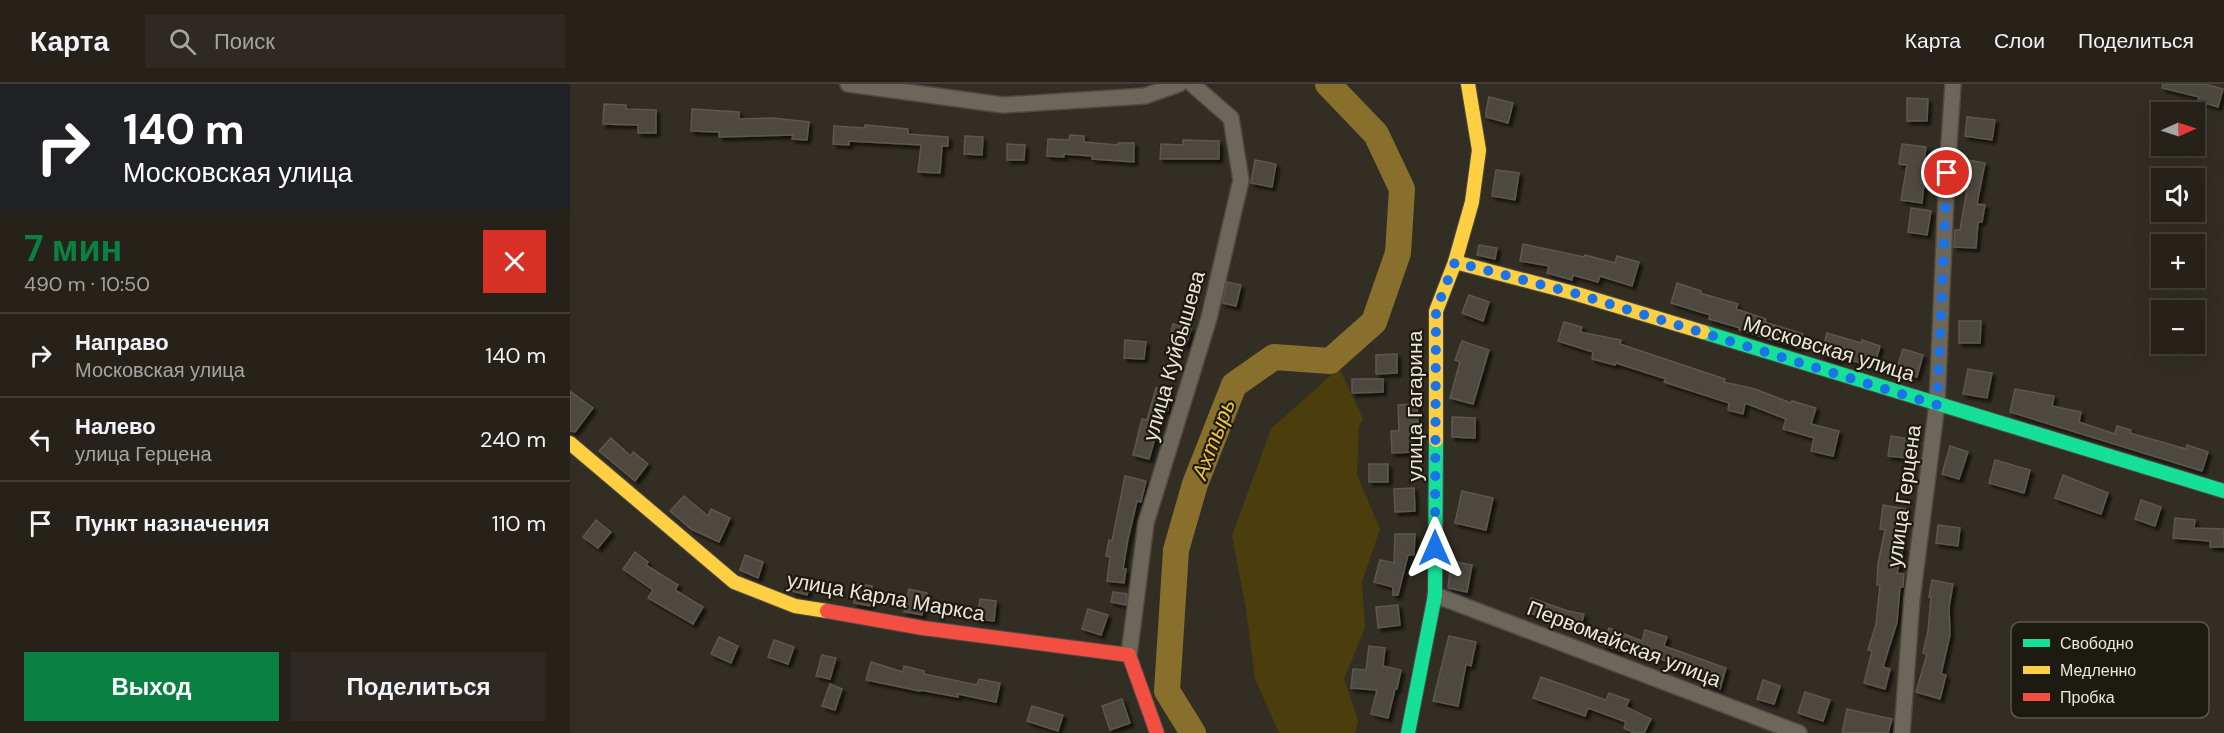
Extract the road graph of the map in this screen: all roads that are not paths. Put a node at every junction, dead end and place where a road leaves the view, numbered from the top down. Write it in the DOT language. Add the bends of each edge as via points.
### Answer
graph roads {
  1 [pos="848,84"];
  2 [pos="1179,84"];
  3 [pos="1192,84"];
  4 [pos="1468,84"];
  5 [pos="1953,84"];
  6 [pos="1455,262"];
  7 [pos="1937,405"];
  8 [pos="570,443"];
  9 [pos="2224,491"];
  10 [pos="1435,595"];
  11 [pos="1129,655"];
  12 [pos="1157,733"];
  13 [pos="1408,733"];
  14 [pos="1799,733"];
  15 [pos="1902,733"];
  1 -- 2 [label="street" via="1003,105 1145,96"];
  3 -- 11 [label="street, улица Куйбышева" via="1231,118 1241,180 1209,318 1146,523"];
  4 -- 6 [label="street, улица Гагарина" via="1479,150 1472,202"];
  5 -- 7 [label="street, улица Герцена"];
  6 -- 7 [label="street, Московская улица" via="1577,294"];
  6 -- 10 [label="street, улица Гагарина" via="1436,310"];
  7 -- 9 [label="street, Московская улица"];
  7 -- 15 [label="street, улица Герцена" via="1911,598"];
  8 -- 11 [label="street, улица Карла Маркса" via="734,582 795,606 923,628"];
  10 -- 13 [label="street, улица Гагарина"];
  10 -- 14 [label="street, Первомайская улица"];
  11 -- 12 [label="street"];
}
